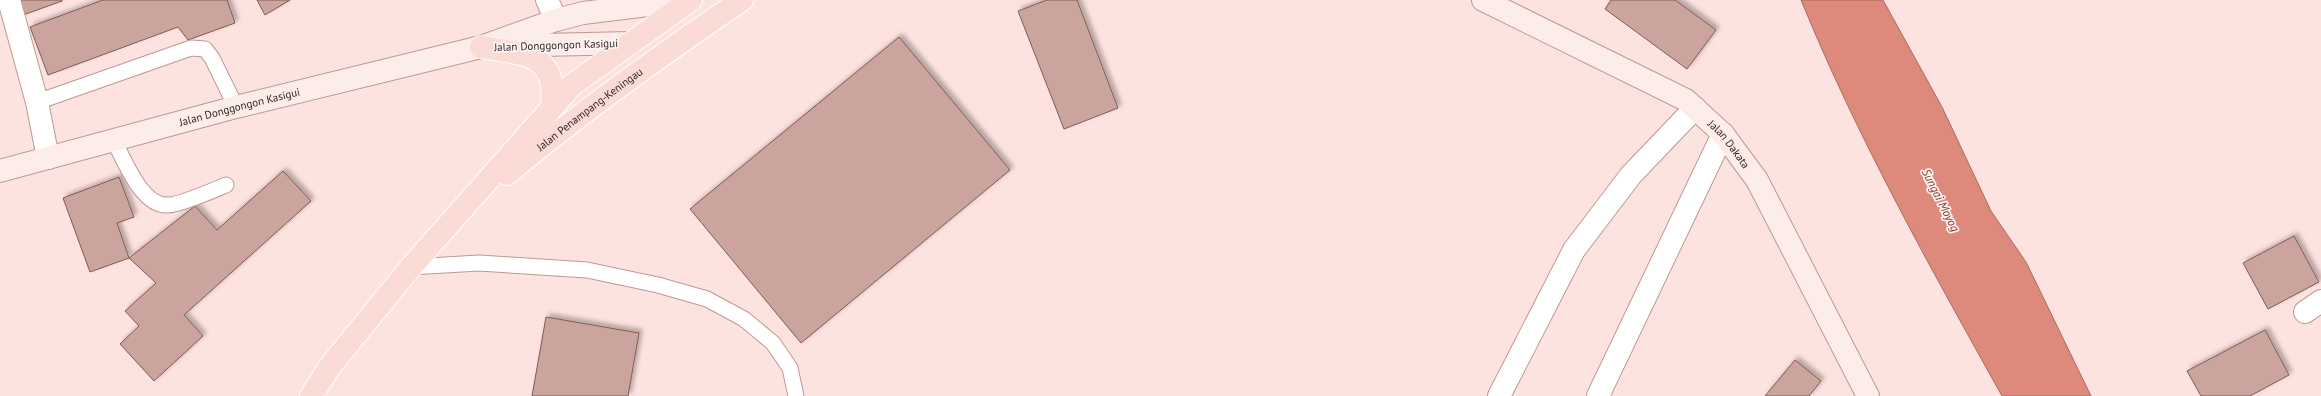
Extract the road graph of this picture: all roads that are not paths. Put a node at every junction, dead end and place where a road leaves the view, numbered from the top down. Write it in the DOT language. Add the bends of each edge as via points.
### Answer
graph roads {
  1 [pos="9,0"];
  2 [pos="547,0"];
  3 [pos="690,0"];
  4 [pos="742,0"];
  5 [pos="1483,0"];
  6 [pos="1506,4"];
  7 [pos="581,6"];
  8 [pos="556,20"];
  9 [pos="684,39"];
  10 [pos="632,43"];
  11 [pos="481,47"];
  12 [pos="38,102"];
  13 [pos="552,106"];
  14 [pos="236,107"];
  15 [pos="1695,108"];
  16 [pos="1724,134"];
  17 [pos="114,141"];
  18 [pos="48,158"];
  19 [pos="0,171"];
  20 [pos="226,185"];
  21 [pos="443,228"];
  22 [pos="411,267"];
  23 [pos="311,396"];
  24 [pos="796,396"];
  25 [pos="1499,396"];
  26 [pos="1598,396"];
  27 [pos="1868,396"];
  1 -- 12 [label="street"];
  2 -- 8 [label="street"];
  3 -- 7 [label="street, Jalan Donggongon Kasigui"];
  3 -- 10 [label="main road, Jalan Penampang-Keningau"];
  4 -- 9 [label="main road, Jalan Penampang-Keningau"];
  5 -- 6 [label="street, Jalan Dakata"];
  6 -- 15 [label="street, Jalan Dakata" via="1686,100"];
  7 -- 8 [label="street, Jalan Donggongon Kasigui"];
  8 -- 11 [label="street, Jalan Donggongon Kasigui"];
  9 -- 10 [label="main road"];
  9 -- 21 [label="main road, Jalan Penampang-Keningau" via="563,127"];
  10 -- 11 [label="street, Jalan Donggongon Kasigui"];
  10 -- 13 [label="main road, Jalan Penampang-Keningau" via="572,85"];
  11 -- 13 [label="main road" via="535,59 545,66 552,78"];
  11 -- 14 [label="street, Jalan Donggongon Kasigui"];
  12 -- 14 [label="lane" via="191,48 205,49 212,58"];
  12 -- 18 [label="street"];
  13 -- 21 [label="main road, Jalan Penampang-Keningau"];
  14 -- 17 [label="street, Jalan Donggongon Kasigui"];
  15 -- 16 [label="street, Jalan Dakata"];
  15 -- 25 [label="street" via="1631,175 1574,250"];
  16 -- 26 [label="street"];
  16 -- 27 [label="street, Jalan Dakata" via="1757,180"];
  17 -- 18 [label="street, Jalan Donggongon Kasigui"];
  17 -- 20 [label="lane" via="139,188 152,202 168,205"];
  18 -- 19 [label="street, Jalan Donggongon Kasigui"];
  21 -- 22 [label="main road, Jalan Penampang-Keningau"];
  22 -- 23 [label="main road, Jalan Penampang-Keningau" via="332,365"];
  22 -- 24 [label="lane" via="479,263 587,270 707,299 744,319 772,343 790,368"];
}
